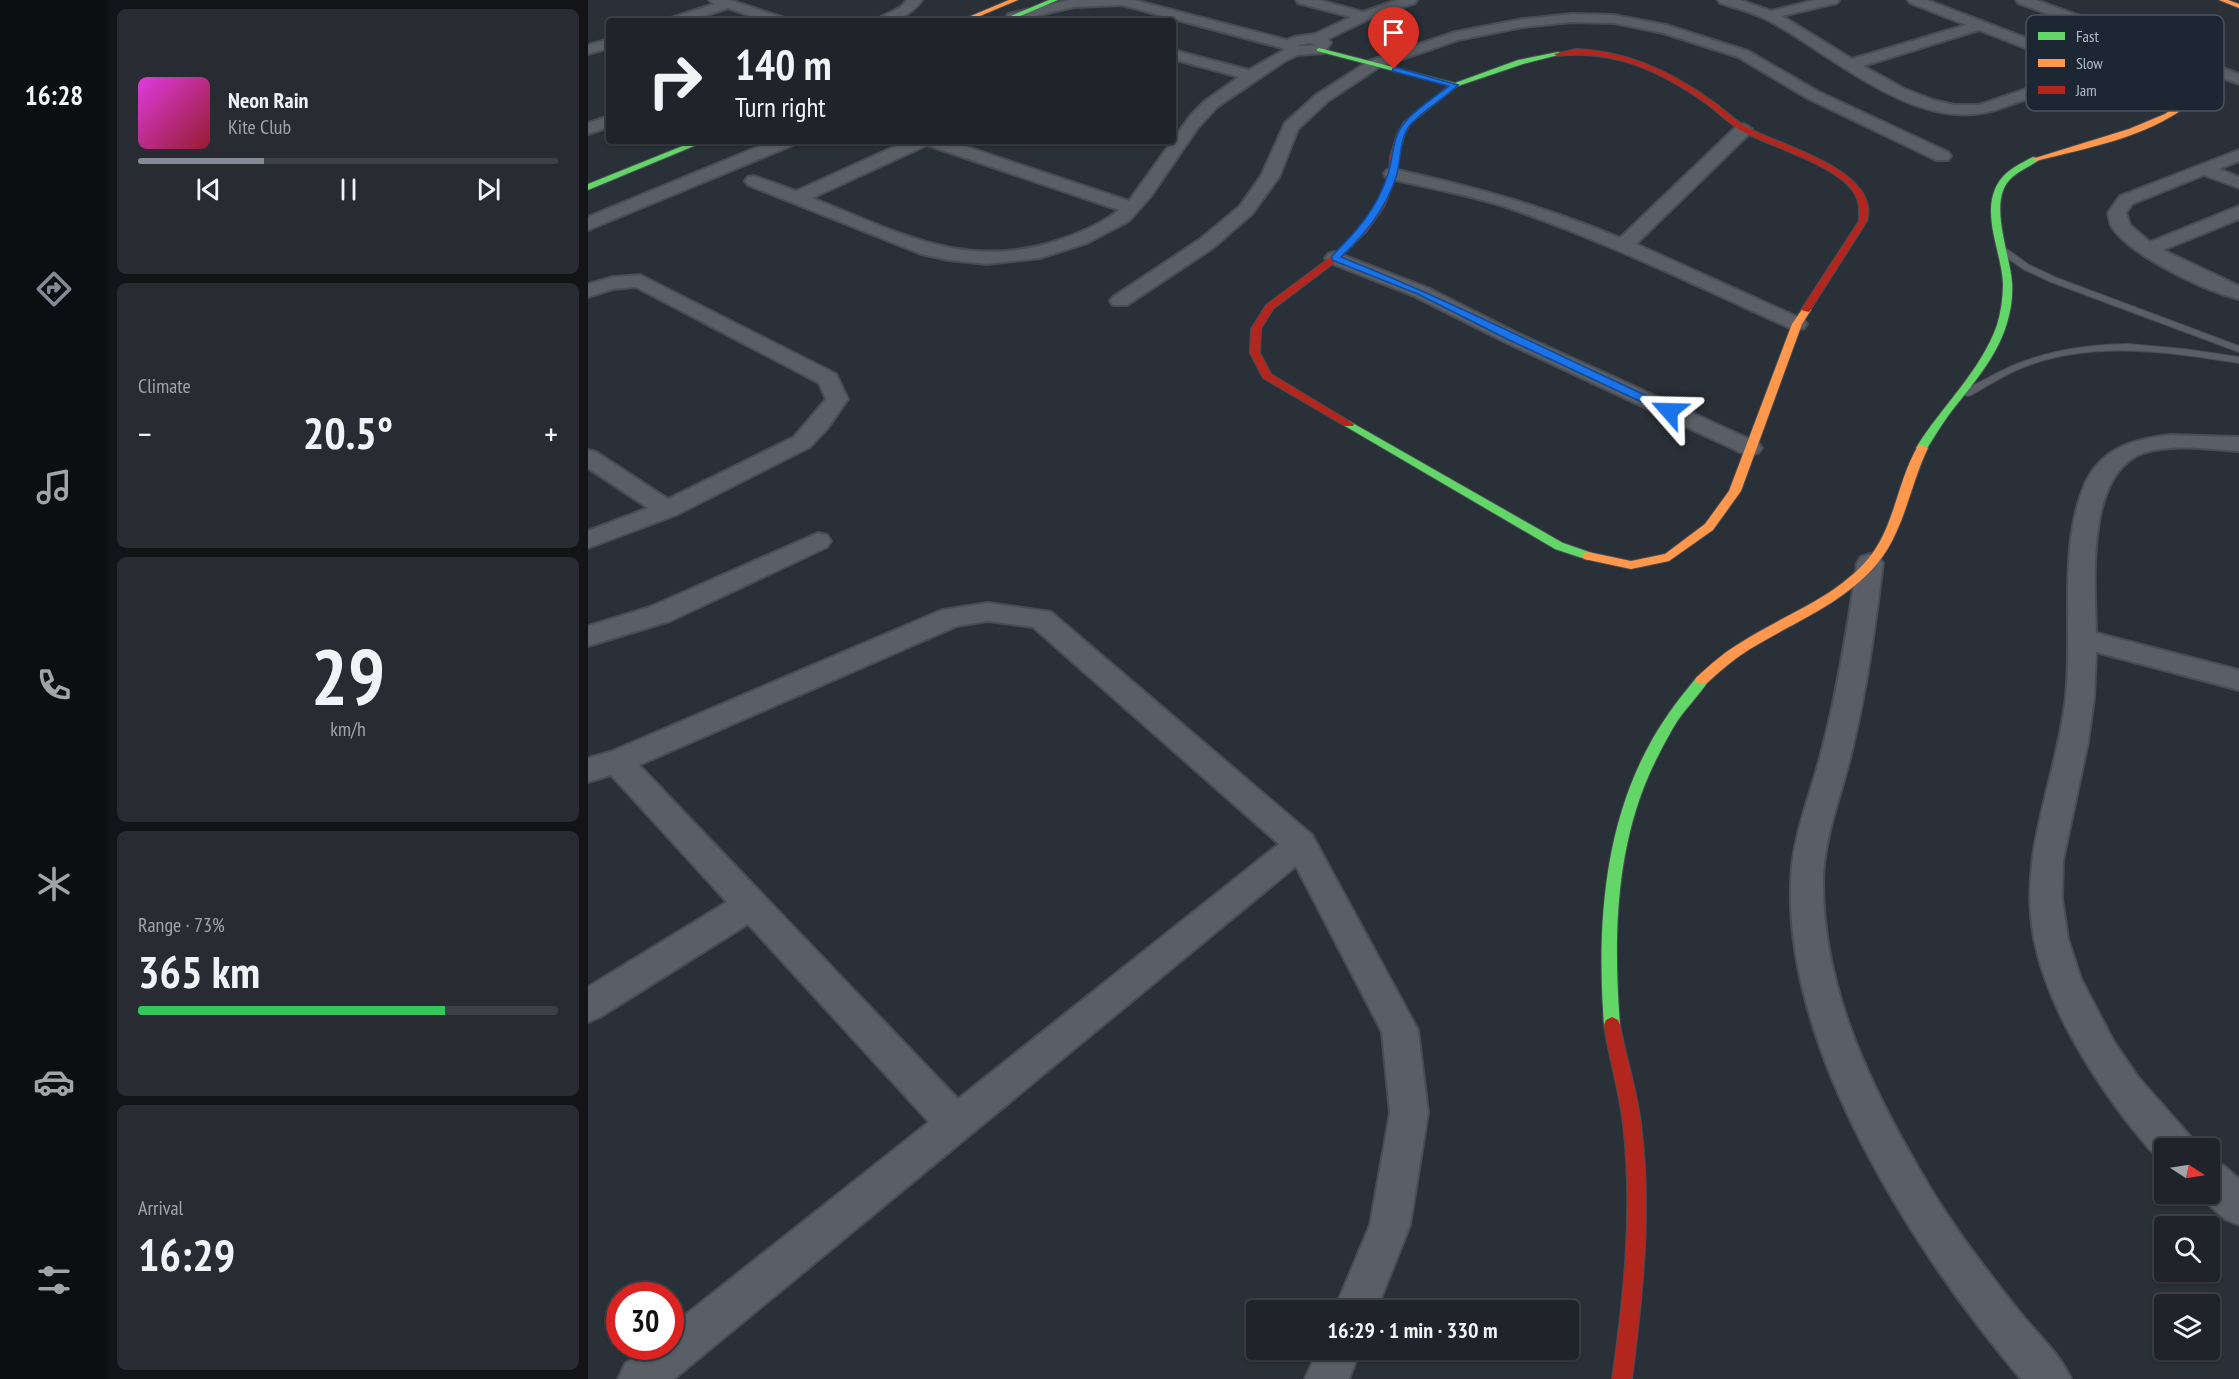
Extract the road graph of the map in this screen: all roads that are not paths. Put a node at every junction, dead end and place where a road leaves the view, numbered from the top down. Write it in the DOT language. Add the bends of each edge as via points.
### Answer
graph roads {
  1 [pos="915,0"];
  2 [pos="1015,0"];
  3 [pos="1055,0"];
  4 [pos="1153,0"];
  5 [pos="1303,0"];
  6 [pos="1410,0"];
  7 [pos="1725,0"];
  8 [pos="1832,0"];
  9 [pos="1915,0"];
  10 [pos="2023,0"];
  11 [pos="2222,0"];
  12 [pos="722,2"];
  13 [pos="1122,2"];
  14 [pos="2239,6"];
  15 [pos="1770,15"];
  16 [pos="2065,15"];
  17 [pos="1364,16"];
  18 [pos="1085,17"];
  19 [pos="683,18"];
  20 [pos="770,18"];
  21 [pos="887,18"];
  22 [pos="970,18"];
  23 [pos="1010,18"];
  24 [pos="1012,18"];
  25 [pos="1980,25"];
  26 [pos="2026,43"];
  27 [pos="606,44"];
  28 [pos="1295,45"];
  29 [pos="1318,45"];
  30 [pos="588,50"];
  31 [pos="1176,55"];
  32 [pos="1374,64"];
  33 [pos="1849,65"];
  34 [pos="2224,72"];
  35 [pos="1251,75"];
  36 [pos="2239,79"];
  37 [pos="1455,85"];
  38 [pos="2026,94"];
  39 [pos="2172,111"];
  40 [pos="606,122"];
  41 [pos="588,129"];
  42 [pos="1744,129"];
  43 [pos="1178,136"];
  44 [pos="695,144"];
  45 [pos="780,144"];
  46 [pos="914,144"];
  47 [pos="941,144"];
  48 [pos="1174,144"];
  49 [pos="2239,155"];
  50 [pos="1942,156"];
  51 [pos="2204,169"];
  52 [pos="1393,174"];
  53 [pos="754,181"];
  54 [pos="2239,183"];
  55 [pos="588,187"];
  56 [pos="796,198"];
  57 [pos="1132,208"];
  58 [pos="2239,212"];
  59 [pos="588,224"];
  60 [pos="1624,245"];
  61 [pos="1999,248"];
  62 [pos="2149,249"];
  63 [pos="1335,258"];
  64 [pos="2235,288"];
  65 [pos="588,291"];
  66 [pos="1120,301"];
  67 [pos="1797,324"];
  68 [pos="2239,349"];
  69 [pos="2239,360"];
  70 [pos="1957,398"];
  71 [pos="2239,444"];
  72 [pos="1750,448"];
  73 [pos="588,457"];
  74 [pos="667,509"];
  75 [pos="588,540"];
  76 [pos="818,541"];
  77 [pos="1870,563"];
  78 [pos="588,636"];
  79 [pos="2083,639"];
  80 [pos="2239,680"];
  81 [pos="602,766"];
  82 [pos="1301,844"];
  83 [pos="751,905"];
  84 [pos="588,1006"];
  85 [pos="956,1124"];
  86 [pos="2166,1138"];
  87 [pos="2220,1189"];
  88 [pos="2239,1205"];
  89 [pos="1359,1300"];
  90 [pos="1335,1360"];
  91 [pos="640,1379"];
  92 [pos="1328,1379"];
  93 [pos="1622,1379"];
  94 [pos="2049,1379"];
  1 -- 21 [label="street" via="906,10"];
  2 -- 22 [label="street"];
  3 -- 23 [label="street"];
  4 -- 28 [label="street"];
  5 -- 17 [label="street"];
  6 -- 17 [label="street"];
  7 -- 15 [label="street"];
  8 -- 15 [label="street"];
  9 -- 25 [label="street"];
  10 -- 16 [label="street"];
  11 -- 14 [label="street"];
  12 -- 19 [label="street"];
  12 -- 20 [label="street"];
  13 -- 18 [label="street"];
  13 -- 24 [label="street" via="1074,3"];
  13 -- 28 [label="street"];
  15 -- 33 [label="street"];
  17 -- 29 [label="street"];
  25 -- 26 [label="street"];
  25 -- 33 [label="street"];
  27 -- 30 [label="street"];
  28 -- 29 [label="street"];
  28 -- 35 [label="street"];
  29 -- 32 [label="street"];
  31 -- 35 [label="street"];
  32 -- 37 [label="street"];
  32 -- 50 [label="street" via="1455,36 1523,23 1614,19 1666,29 1743,54 1813,95"];
  32 -- 66 [label="street" via="1322,98 1291,127 1270,177 1246,210 1206,244"];
  33 -- 38 [label="street" via="1935,106 1978,110"];
  34 -- 36 [label="street"];
  35 -- 43 [label="street" via="1209,105"];
  37 -- 42 [label="street" via="1521,62 1563,53 1600,53 1626,57 1654,70 1703,98"];
  37 -- 52 [label="street" via="1408,122"];
  39 -- 61 [label="street" via="2088,144 2032,160 2011,172 1998,194"];
  40 -- 41 [label="street"];
  42 -- 60 [label="street"];
  42 -- 67 [label="street" via="1832,169 1856,190 1864,206 1863,221"];
  44 -- 55 [label="street"];
  45 -- 59 [label="street"];
  46 -- 56 [label="street"];
  47 -- 57 [label="street"];
  48 -- 57 [label="street" via="1162,170"];
  49 -- 51 [label="street"];
  51 -- 54 [label="street"];
  51 -- 62 [label="street" via="2126,200 2116,209 2120,227"];
  52 -- 60 [label="street" via="1465,189 1524,207"];
  52 -- 63 [label="street" via="1380,207"];
  53 -- 56 [label="street"];
  56 -- 57 [label="street" via="928,250 985,259 1014,259 1046,252 1102,230"];
  58 -- 62 [label="street"];
  60 -- 67 [label="street"];
  61 -- 68 [label="lane" via="2054,280"];
  61 -- 70 [label="street" via="2007,278 2005,314 1979,372"];
  62 -- 64 [label="street"];
  63 -- 72 [label="street" via="1421,292"];
  63 -- 72 [label="street" via="1269,307 1256,329 1255,353 1267,376 1559,546 1600,560 1631,564 1669,557 1709,527 1735,490"];
  65 -- 74 [label="street" via="624,280 640,281 828,379 837,399 802,442"];
  67 -- 72 [label="street"];
  69 -- 70 [label="lane" via="2169,350 2082,349 2021,364"];
  70 -- 77 [label="street" via="1930,433 1909,475 1897,521"];
  71 -- 79 [label="street" via="2151,445 2126,453 2108,466 2096,488 2086,531 2081,597"];
  73 -- 74 [label="street"];
  74 -- 75 [label="street"];
  76 -- 78 [label="street" via="660,614"];
  77 -- 93 [label="street" via="1831,600 1752,641 1688,693 1660,735 1623,828 1608,910 1607,955 1610,1004 1630,1110 1635,1172 1637,1238"];
  77 -- 94 [label="street" via="1850,696 1811,850 1807,905 1811,953 1833,1033 1877,1132 1910,1192 1995,1315"];
  79 -- 80 [label="street"];
  79 -- 86 [label="street" via="2074,742 2046,863 2049,925 2067,984 2094,1043 2131,1098"];
  81 -- 82 [label="street" via="952,617 988,612 1041,619"];
  81 -- 83 [label="street"];
  82 -- 85 [label="street"];
  82 -- 89 [label="street" via="1400,1030 1408,1113 1390,1225"];
  83 -- 84 [label="street"];
  83 -- 85 [label="street"];
  85 -- 91 [label="street"];
  87 -- 88 [label="street"];
  90 -- 92 [label="street"];
}
